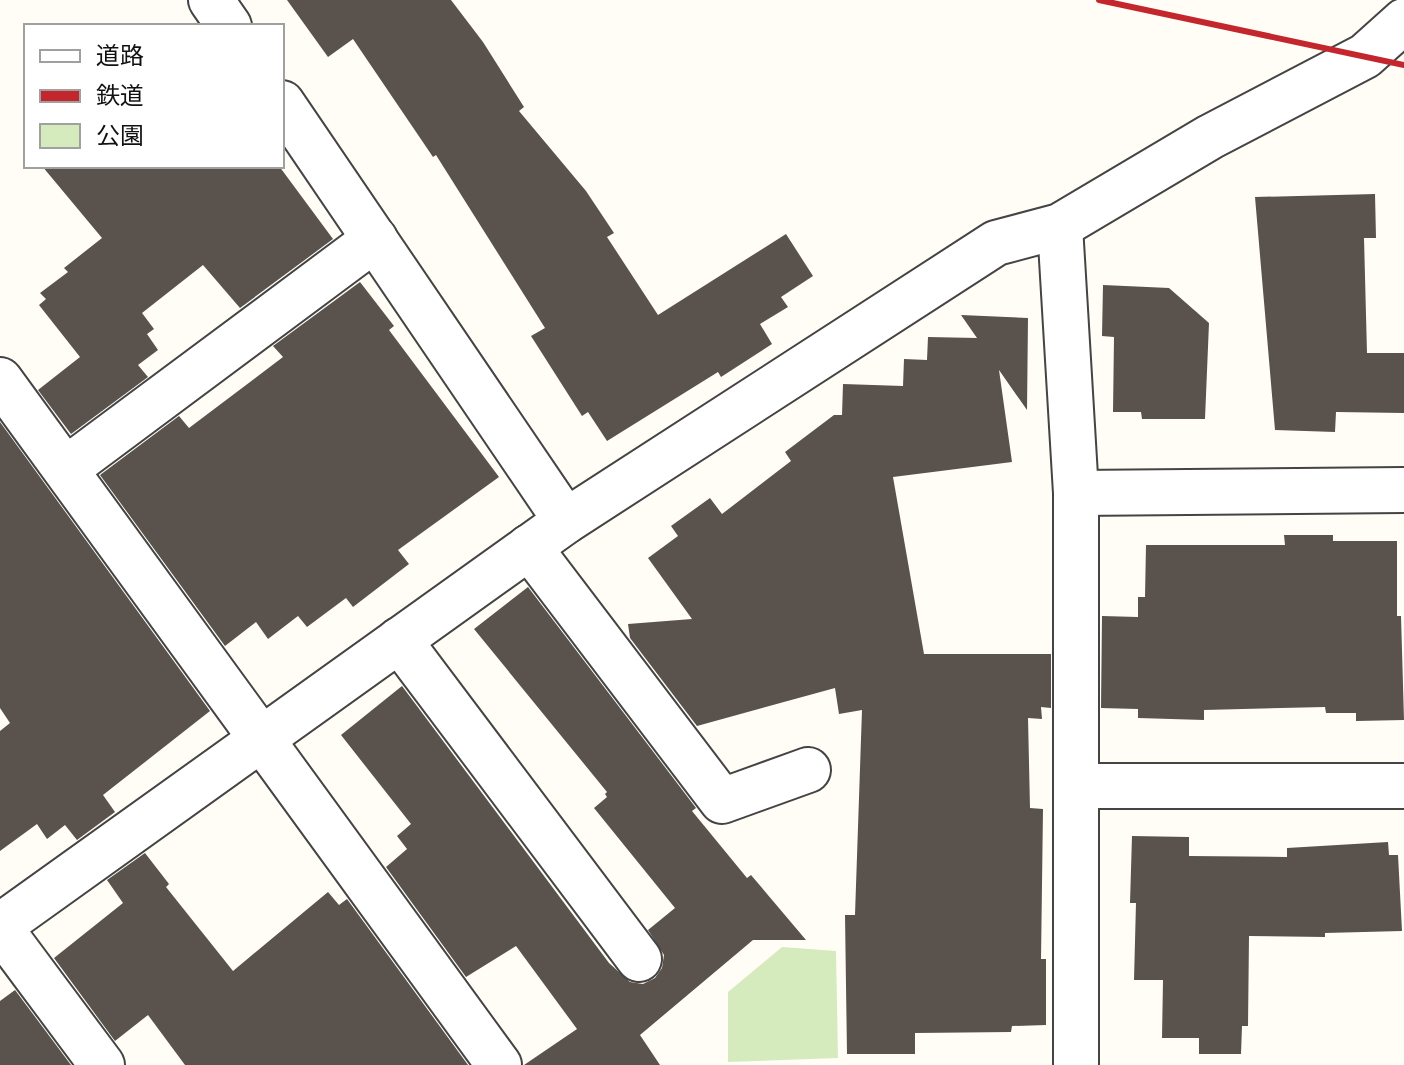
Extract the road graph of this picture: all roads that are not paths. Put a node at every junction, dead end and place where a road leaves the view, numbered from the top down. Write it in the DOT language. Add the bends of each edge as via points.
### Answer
graph roads {
  1 [pos="211,0"];
  2 [pos="1404,21"];
  3 [pos="228,24"];
  4 [pos="284,106"];
  5 [pos="1060,226"];
  6 [pos="375,239"];
  7 [pos="0,380"];
  8 [pos="66,469"];
  9 [pos="1404,490"];
  10 [pos="1076,493"];
  11 [pos="566,521"];
  12 [pos="529,547"];
  13 [pos="399,640"];
  14 [pos="263,738"];
  15 [pos="808,770"];
  16 [pos="1077,786"];
  17 [pos="1404,786"];
  18 [pos="0,927"];
  19 [pos="639,959"];
  20 [pos="102,1065"];
  21 [pos="499,1065"];
  22 [pos="1076,1065"];
  1 -- 3 [label="street"];
  2 -- 5 [label="street" via="1365,56 1210,137"];
  4 -- 6 [label="street"];
  5 -- 10 [label="street"];
  5 -- 11 [label="street" via="996,243"];
  6 -- 8 [label="street"];
  6 -- 11 [label="street"];
  7 -- 8 [label="street"];
  8 -- 14 [label="street"];
  9 -- 10 [label="street"];
  10 -- 16 [label="street"];
  11 -- 12 [label="street"];
  12 -- 13 [label="street"];
  12 -- 15 [label="street" via="722,801"];
  13 -- 14 [label="street"];
  13 -- 19 [label="street"];
  14 -- 18 [label="street"];
  14 -- 21 [label="street"];
  16 -- 17 [label="street"];
  16 -- 22 [label="street"];
  18 -- 20 [label="street"];
}
